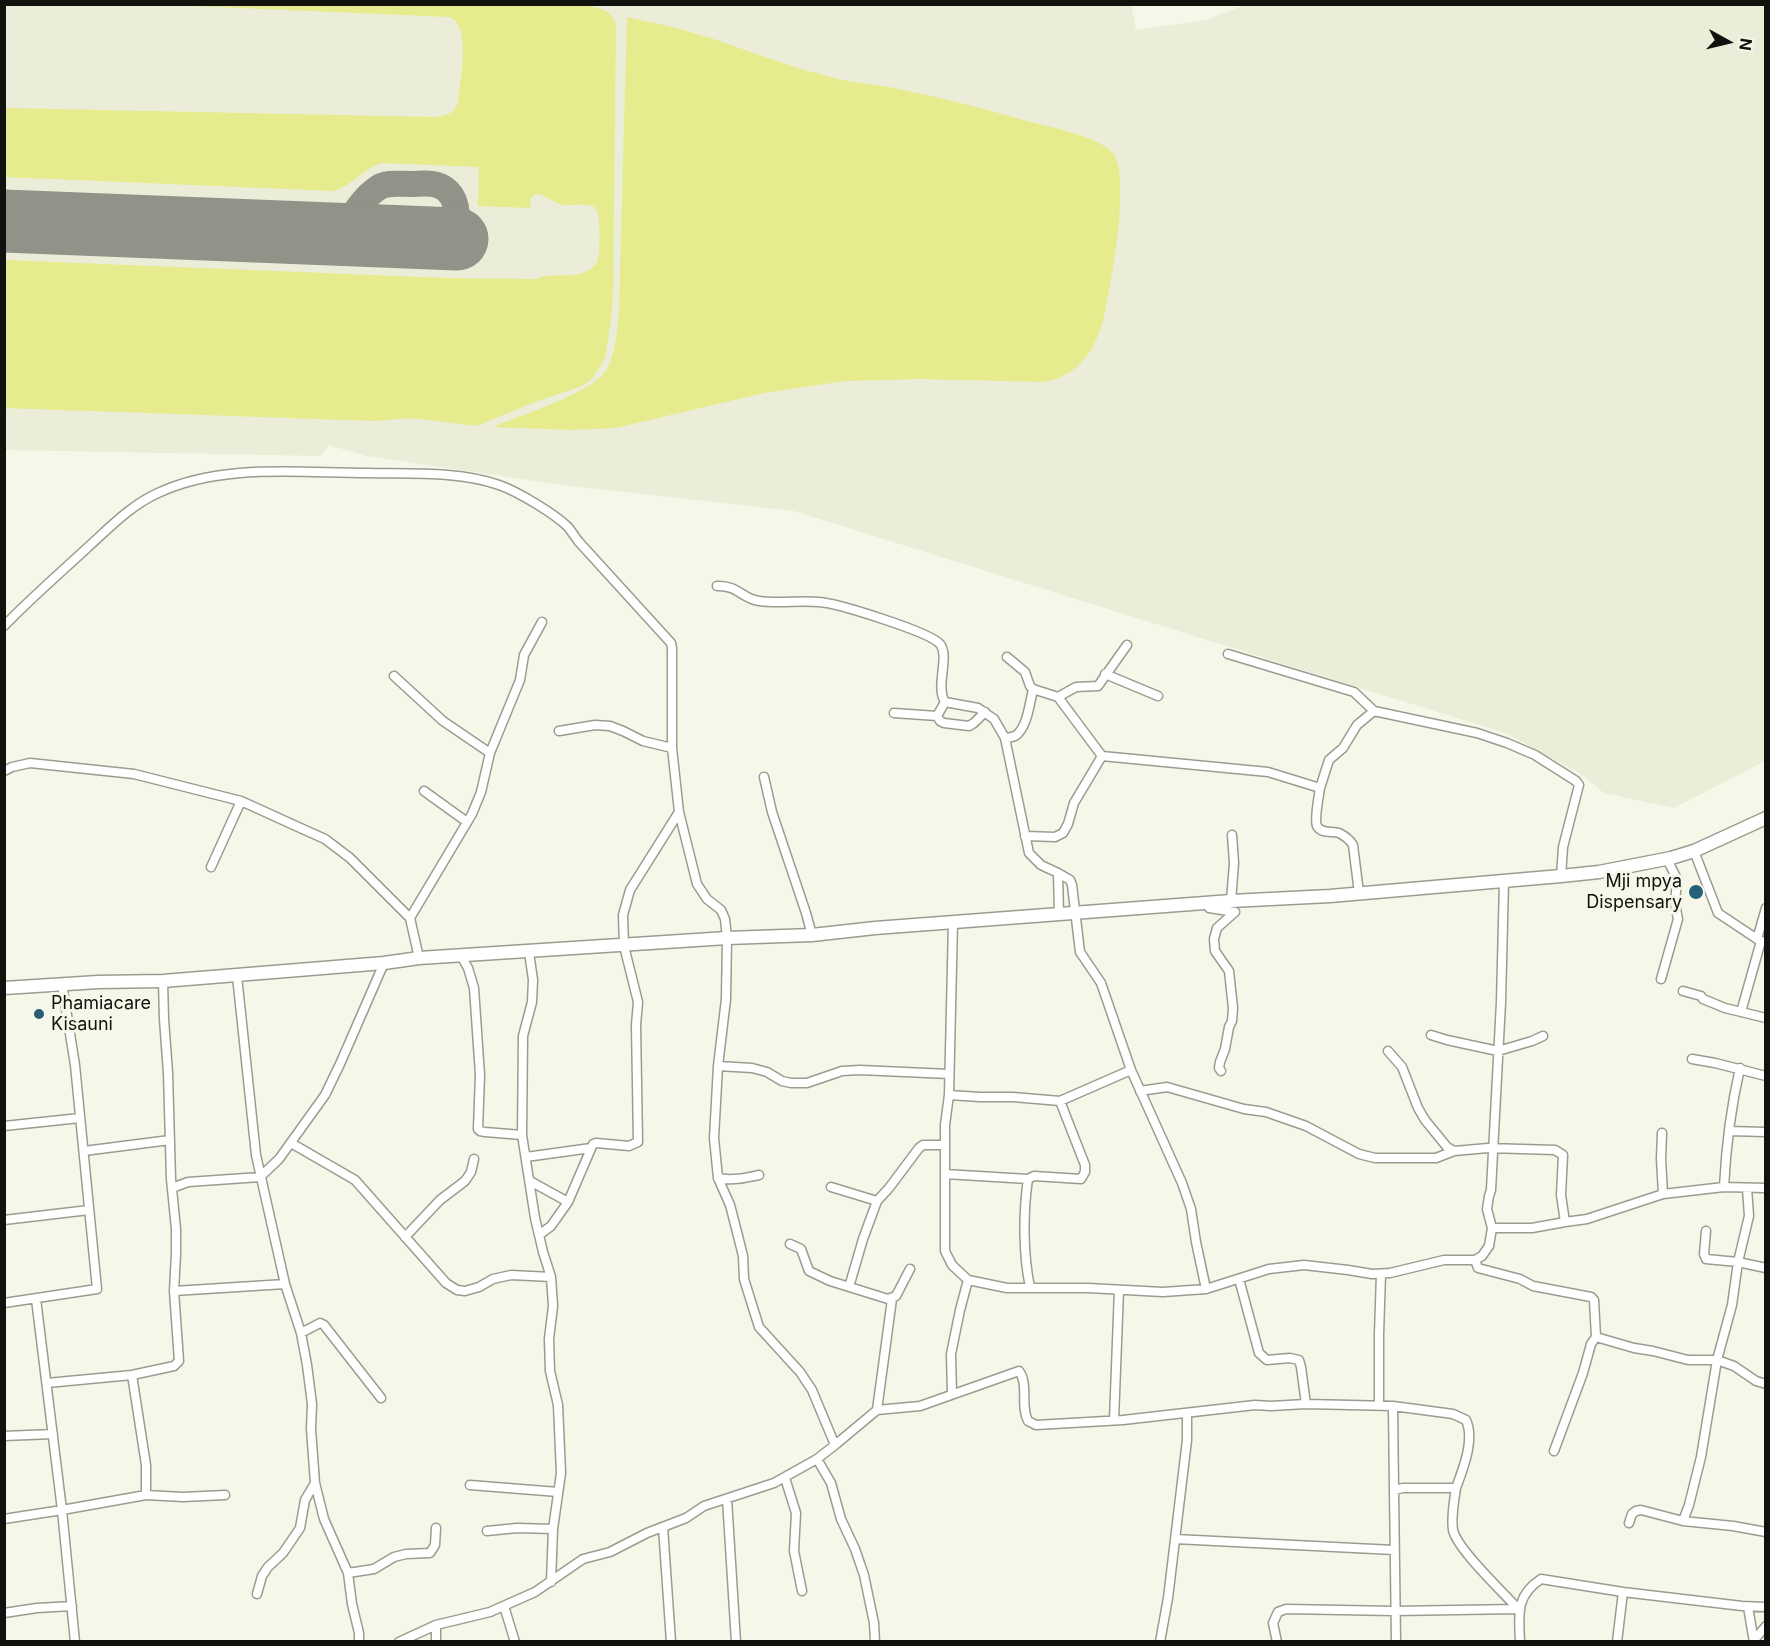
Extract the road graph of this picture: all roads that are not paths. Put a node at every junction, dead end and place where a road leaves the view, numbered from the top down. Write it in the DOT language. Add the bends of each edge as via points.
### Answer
graph roads {
  1 [pos="717,586"];
  2 [pos="542,622"];
  3 [pos="4,626"];
  4 [pos="1127,645"];
  5 [pos="1228,654"];
  6 [pos="1007,657"];
  7 [pos="1105,674"];
  8 [pos="394,676"];
  9 [pos="1033,689"];
  10 [pos="1158,696"];
  11 [pos="1058,697"];
  12 [pos="945,702"];
  13 [pos="1374,711"];
  14 [pos="985,712"];
  15 [pos="894,713"];
  16 [pos="937,716"];
  17 [pos="560,731"];
  18 [pos="1005,738"];
  19 [pos="672,748"];
  20 [pos="490,753"];
  21 [pos="1102,756"];
  22 [pos="4,771"];
  23 [pos="764,777"];
  24 [pos="1320,788"];
  25 [pos="424,791"];
  26 [pos="241,801"];
  27 [pos="679,812"];
  28 [pos="1766,818"];
  29 [pos="467,822"];
  30 [pos="1232,835"];
  31 [pos="1025,836"];
  32 [pos="1694,851"];
  33 [pos="1667,859"];
  34 [pos="211,867"];
  35 [pos="1058,873"];
  36 [pos="1561,876"];
  37 [pos="1504,882"];
  38 [pos="1359,893"];
  39 [pos="1231,901"];
  40 [pos="1206,903"];
  41 [pos="1766,908"];
  42 [pos="1076,914"];
  43 [pos="1059,915"];
  44 [pos="410,918"];
  45 [pos="953,922"];
  46 [pos="812,935"];
  47 [pos="727,938"];
  48 [pos="1761,941"];
  49 [pos="624,946"];
  50 [pos="529,952"];
  51 [pos="460,956"];
  52 [pos="419,958"];
  53 [pos="384,963"];
  54 [pos="237,976"];
  55 [pos="1661,979"];
  56 [pos="163,981"];
  57 [pos="62,984"];
  58 [pos="4,988"];
  59 [pos="1683,991"];
  60 [pos="1741,1012"];
  61 [pos="1766,1018"];
  62 [pos="1431,1035"];
  63 [pos="1543,1036"];
  64 [pos="1388,1051"];
  65 [pos="1498,1051"];
  66 [pos="1692,1059"];
  67 [pos="718,1065"];
  68 [pos="1740,1068"];
  69 [pos="1131,1070"];
  70 [pos="1221,1071"];
  71 [pos="949,1074"];
  72 [pos="1766,1076"];
  73 [pos="1140,1091"];
  74 [pos="949,1095"];
  75 [pos="1060,1101"];
  76 [pos="80,1118"];
  77 [pos="4,1126"];
  78 [pos="1730,1131"];
  79 [pos="1766,1132"];
  80 [pos="1662,1133"];
  81 [pos="522,1135"];
  82 [pos="170,1140"];
  83 [pos="291,1143"];
  84 [pos="945,1145"];
  85 [pos="591,1148"];
  86 [pos="1494,1149"];
  87 [pos="84,1151"];
  88 [pos="1454,1151"];
  89 [pos="526,1157"];
  90 [pos="474,1159"];
  91 [pos="945,1174"];
  92 [pos="759,1175"];
  93 [pos="260,1177"];
  94 [pos="718,1178"];
  95 [pos="1028,1179"];
  96 [pos="530,1181"];
  97 [pos="831,1187"];
  98 [pos="1724,1187"];
  99 [pos="172,1188"];
  100 [pos="1747,1188"];
  101 [pos="1766,1188"];
  102 [pos="1664,1194"];
  103 [pos="877,1201"];
  104 [pos="568,1202"];
  105 [pos="89,1210"];
  106 [pos="4,1220"];
  107 [pos="1564,1222"];
  108 [pos="1492,1228"];
  109 [pos="1706,1231"];
  110 [pos="539,1235"];
  111 [pos="405,1237"];
  112 [pos="790,1244"];
  113 [pos="1475,1260"];
  114 [pos="1738,1262"];
  115 [pos="1766,1268"];
  116 [pos="910,1269"];
  117 [pos="1381,1274"];
  118 [pos="550,1276"];
  119 [pos="1239,1279"];
  120 [pos="968,1280"];
  121 [pos="285,1284"];
  122 [pos="849,1287"];
  123 [pos="1030,1287"];
  124 [pos="1206,1289"];
  125 [pos="1119,1290"];
  126 [pos="174,1292"];
  127 [pos="36,1299"];
  128 [pos="892,1299"];
  129 [pos="4,1303"];
  130 [pos="301,1334"];
  131 [pos="1596,1337"];
  132 [pos="1717,1360"];
  133 [pos="132,1375"];
  134 [pos="47,1383"];
  135 [pos="1766,1384"];
  136 [pos="952,1394"];
  137 [pos="381,1398"];
  138 [pos="1306,1404"];
  139 [pos="1379,1405"];
  140 [pos="1393,1406"];
  141 [pos="877,1410"];
  142 [pos="1187,1414"];
  143 [pos="1114,1420"];
  144 [pos="53,1434"];
  145 [pos="4,1436"];
  146 [pos="835,1445"];
  147 [pos="1554,1451"];
  148 [pos="817,1459"];
  149 [pos="785,1478"];
  150 [pos="315,1483"];
  151 [pos="470,1485"];
  152 [pos="1456,1488"];
  153 [pos="1394,1490"];
  154 [pos="558,1492"];
  155 [pos="146,1495"];
  156 [pos="225,1495"];
  157 [pos="727,1499"];
  158 [pos="63,1510"];
  159 [pos="4,1519"];
  160 [pos="1683,1521"];
  161 [pos="1629,1523"];
  162 [pos="663,1527"];
  163 [pos="436,1528"];
  164 [pos="553,1529"];
  165 [pos="487,1531"];
  166 [pos="1766,1532"];
  167 [pos="1175,1539"];
  168 [pos="1394,1550"];
  169 [pos="348,1573"];
  170 [pos="551,1582"];
  171 [pos="802,1591"];
  172 [pos="1623,1592"];
  173 [pos="257,1594"];
  174 [pos="72,1606"];
  175 [pos="504,1606"];
  176 [pos="1748,1607"];
  177 [pos="1766,1607"];
  178 [pos="1518,1609"];
  179 [pos="1394,1611"];
  180 [pos="4,1613"];
  181 [pos="435,1625"];
  182 [pos="1766,1626"];
  183 [pos="75,1641"];
  184 [pos="359,1641"];
  185 [pos="399,1641"];
  186 [pos="436,1641"];
  187 [pos="515,1641"];
  188 [pos="671,1641"];
  189 [pos="736,1641"];
  190 [pos="875,1641"];
  191 [pos="1160,1641"];
  192 [pos="1277,1641"];
  193 [pos="1396,1641"];
  194 [pos="1520,1641"];
  195 [pos="1617,1641"];
  196 [pos="1754,1641"];
  1 -- 12 [label="street" via="727,585 758,601 821,602 848,607 931,638 942,649 941,688"];
  2 -- 20 [label="street" via="524,655 520,680"];
  3 -- 19 [label="street" via="125,513 157,493 186,483 258,472 440,474 486,481 515,492 560,520 671,643"];
  4 -- 7 [label="street"];
  5 -- 13 [label="street" via="1354,692"];
  6 -- 9 [label="street" via="1025,672"];
  7 -- 10 [label="street"];
  7 -- 11 [label="street" via="1098,686 1076,687"];
  8 -- 20 [label="street" via="443,721"];
  9 -- 11 [label="street"];
  9 -- 18 [label="street" via="1021,730"];
  11 -- 21 [label="street"];
  12 -- 14 [label="street"];
  12 -- 16 [label="street"];
  13 -- 24 [label="street" via="1357,725 1343,748 1329,760"];
  13 -- 36 [label="street" via="1507,743 1576,781 1580,785 1563,847"];
  14 -- 16 [label="street" via="969,726 944,723"];
  14 -- 18 [label="street"];
  15 -- 16 [label="street"];
  17 -- 19 [label="street" via="610,726 643,741"];
  18 -- 31 [label="street"];
  19 -- 27 [label="street"];
  20 -- 29 [label="street" via="481,792"];
  21 -- 24 [label="street" via="1268,772"];
  21 -- 31 [label="street" via="1074,803 1063,833 1055,837"];
  22 -- 26 [label="street" via="30,763 134,774"];
  23 -- 46 [label="street"];
  24 -- 38 [label="street" via="1318,826 1322,831 1338,833 1353,845"];
  25 -- 29 [label="street"];
  26 -- 34 [label="street"];
  26 -- 44 [label="street" via="325,839 350,858"];
  27 -- 47 [label="street" via="697,884 720,910"];
  27 -- 49 [label="street" via="630,890 623,915"];
  28 -- 32 [label="main road"];
  29 -- 44 [label="street"];
  30 -- 39 [label="street"];
  31 -- 35 [label="street" via="1029,853 1041,865"];
  32 -- 33 [label="main road"];
  32 -- 48 [label="street" via="1718,913"];
  33 -- 36 [label="main road"];
  33 -- 55 [label="street" via="1677,879 1678,919"];
  35 -- 42 [label="street" via="1070,880"];
  35 -- 43 [label="street"];
  36 -- 37 [label="main road"];
  37 -- 38 [label="main road"];
  37 -- 65 [label="street"];
  38 -- 39 [label="main road"];
  39 -- 40 [label="main road"];
  40 -- 42 [label="main road"];
  40 -- 70 [label="street" via="1209,908 1235,912 1217,928 1214,939 1215,951 1229,970 1233,1008"];
  41 -- 48 [label="street"];
  42 -- 43 [label="main road"];
  42 -- 69 [label="street" via="1080,952 1101,983"];
  43 -- 45 [label="main road"];
  44 -- 52 [label="street"];
  45 -- 46 [label="main road"];
  45 -- 71 [label="street"];
  46 -- 47 [label="main road"];
  47 -- 49 [label="main road"];
  47 -- 67 [label="street" via="726,999"];
  48 -- 60 [label="street"];
  49 -- 50 [label="main road"];
  49 -- 85 [label="street" via="638,1002 638,1142 629,1146 596,1143"];
  50 -- 51 [label="main road"];
  50 -- 81 [label="street" via="533,980 523,1036"];
  51 -- 52 [label="main road"];
  51 -- 81 [label="street" via="474,988 480,1075 478,1129"];
  52 -- 53 [label="main road"];
  53 -- 54 [label="main road"];
  53 -- 83 [label="street" via="325,1095"];
  54 -- 56 [label="main road"];
  54 -- 93 [label="street"];
  56 -- 57 [label="main road"];
  56 -- 82 [label="street"];
  57 -- 58 [label="main road"];
  57 -- 76 [label="street"];
  59 -- 60 [label="street"];
  60 -- 61 [label="street"];
  62 -- 65 [label="street"];
  63 -- 65 [label="street"];
  64 -- 88 [label="street" via="1402,1067 1425,1120"];
  65 -- 86 [label="street"];
  66 -- 68 [label="street"];
  67 -- 71 [label="street" via="752,1068 791,1083 807,1083 842,1071"];
  67 -- 94 [label="street" via="714,1138"];
  68 -- 72 [label="street"];
  68 -- 78 [label="street"];
  69 -- 73 [label="street"];
  69 -- 75 [label="street"];
  71 -- 74 [label="street"];
  73 -- 88 [label="street" via="1167,1087 1266,1112 1376,1158 1436,1158"];
  73 -- 124 [label="street" via="1191,1209"];
  74 -- 75 [label="street"];
  74 -- 84 [label="street"];
  75 -- 95 [label="street" via="1085,1172 1081,1179"];
  76 -- 77 [label="street"];
  76 -- 87 [label="street"];
  78 -- 79 [label="street"];
  78 -- 98 [label="street"];
  80 -- 102 [label="street"];
  81 -- 89 [label="street"];
  82 -- 87 [label="street"];
  82 -- 99 [label="street"];
  83 -- 93 [label="street"];
  83 -- 111 [label="street" via="355,1180"];
  84 -- 91 [label="street"];
  84 -- 103 [label="street" via="919,1148"];
  85 -- 89 [label="street"];
  85 -- 104 [label="street"];
  86 -- 88 [label="street"];
  86 -- 107 [label="street" via="1555,1150 1563,1155"];
  86 -- 108 [label="street" via="1487,1209"];
  87 -- 105 [label="street"];
  89 -- 96 [label="street"];
  90 -- 111 [label="street" via="465,1181"];
  91 -- 95 [label="street"];
  91 -- 120 [label="street" via="945,1251 952,1265"];
  92 -- 94 [label="street"];
  93 -- 99 [label="street" via="188,1182"];
  93 -- 121 [label="street"];
  94 -- 146 [label="street" via="730,1205 743,1256 744,1280 759,1327 812,1390"];
  95 -- 123 [label="street" via="1025,1235"];
  96 -- 104 [label="street"];
  96 -- 110 [label="street"];
  97 -- 103 [label="street"];
  98 -- 100 [label="street"];
  98 -- 102 [label="street"];
  99 -- 126 [label="street"];
  100 -- 101 [label="street"];
  100 -- 114 [label="street" via="1749,1216"];
  102 -- 107 [label="street" via="1587,1219"];
  103 -- 122 [label="street"];
  104 -- 110 [label="street" via="551,1226"];
  105 -- 106 [label="street"];
  105 -- 127 [label="street" via="97,1289"];
  107 -- 108 [label="street" via="1532,1228"];
  108 -- 113 [label="street" via="1489,1246"];
  109 -- 114 [label="street" via="1706,1259"];
  110 -- 118 [label="street"];
  111 -- 118 [label="street" via="446,1284 457,1290 465,1291 493,1278 511,1275"];
  112 -- 122 [label="street" via="801,1248 809,1271"];
  113 -- 117 [label="street" via="1444,1260"];
  113 -- 131 [label="street" via="1482,1270 1533,1286 1591,1297"];
  114 -- 115 [label="street"];
  114 -- 132 [label="street" via="1732,1305"];
  116 -- 128 [label="street"];
  117 -- 119 [label="street" via="1304,1265 1269,1269"];
  117 -- 139 [label="street"];
  118 -- 154 [label="street" via="550,1371 558,1405 561,1473"];
  119 -- 124 [label="street"];
  119 -- 138 [label="street" via="1259,1353 1267,1360 1299,1360"];
  120 -- 123 [label="street" via="1007,1288"];
  120 -- 136 [label="street" via="951,1354"];
  121 -- 126 [label="street"];
  121 -- 130 [label="street"];
  122 -- 128 [label="street"];
  123 -- 125 [label="street"];
  124 -- 125 [label="street"];
  125 -- 143 [label="street"];
  126 -- 133 [label="street" via="179,1361"];
  127 -- 129 [label="street"];
  127 -- 134 [label="street"];
  128 -- 141 [label="street"];
  130 -- 137 [label="street" via="320,1323 324,1325"];
  130 -- 150 [label="street" via="312,1404"];
  131 -- 132 [label="street" via="1688,1360"];
  131 -- 147 [label="street"];
  132 -- 135 [label="street"];
  132 -- 160 [label="street" via="1701,1457"];
  133 -- 134 [label="street"];
  133 -- 155 [label="street" via="146,1465"];
  134 -- 144 [label="street"];
  136 -- 141 [label="street" via="920,1406"];
  136 -- 143 [label="street" via="1019,1371 1028,1421 1036,1425"];
  138 -- 139 [label="street"];
  138 -- 142 [label="street" via="1255,1405"];
  139 -- 140 [label="street"];
  140 -- 152 [label="street" via="1454,1414 1466,1420 1470,1428 1468,1443"];
  140 -- 153 [label="street"];
  141 -- 146 [label="street"];
  142 -- 143 [label="street"];
  142 -- 167 [label="street"];
  144 -- 145 [label="street"];
  144 -- 158 [label="street"];
  146 -- 148 [label="street"];
  148 -- 149 [label="street"];
  148 -- 190 [label="street" via="831,1483 864,1575"];
  149 -- 157 [label="street"];
  149 -- 171 [label="street" via="796,1513 794,1551"];
  150 -- 169 [label="street" via="324,1519"];
  150 -- 173 [label="street" via="305,1500 300,1528 262,1576"];
  151 -- 154 [label="street"];
  152 -- 153 [label="street"];
  152 -- 178 [label="street" via="1453,1532 1462,1548"];
  153 -- 168 [label="street"];
  154 -- 164 [label="street"];
  155 -- 156 [label="street"];
  155 -- 158 [label="street"];
  157 -- 162 [label="street"];
  157 -- 189 [label="street"];
  158 -- 159 [label="street"];
  158 -- 174 [label="street"];
  160 -- 161 [label="street" via="1636,1510"];
  160 -- 166 [label="street"];
  162 -- 170 [label="street" via="610,1552 583,1559"];
  162 -- 188 [label="street"];
  163 -- 169 [label="street" via="430,1553 406,1554 374,1569"];
  164 -- 165 [label="street"];
  164 -- 170 [label="street"];
  167 -- 168 [label="street"];
  167 -- 191 [label="street"];
  168 -- 179 [label="street"];
  169 -- 184 [label="street"];
  170 -- 175 [label="street"];
  172 -- 176 [label="street"];
  172 -- 178 [label="street" via="1541,1579 1531,1586"];
  172 -- 195 [label="street"];
  174 -- 180 [label="street"];
  174 -- 183 [label="street"];
  175 -- 181 [label="street"];
  175 -- 187 [label="street"];
  176 -- 177 [label="street"];
  176 -- 196 [label="street"];
  178 -- 179 [label="street"];
  178 -- 194 [label="street"];
  179 -- 192 [label="street" via="1286,1608 1278,1612 1273,1623"];
  179 -- 193 [label="street"];
  181 -- 185 [label="street"];
  181 -- 186 [label="street"];
  182 -- 196 [label="street"];
}
